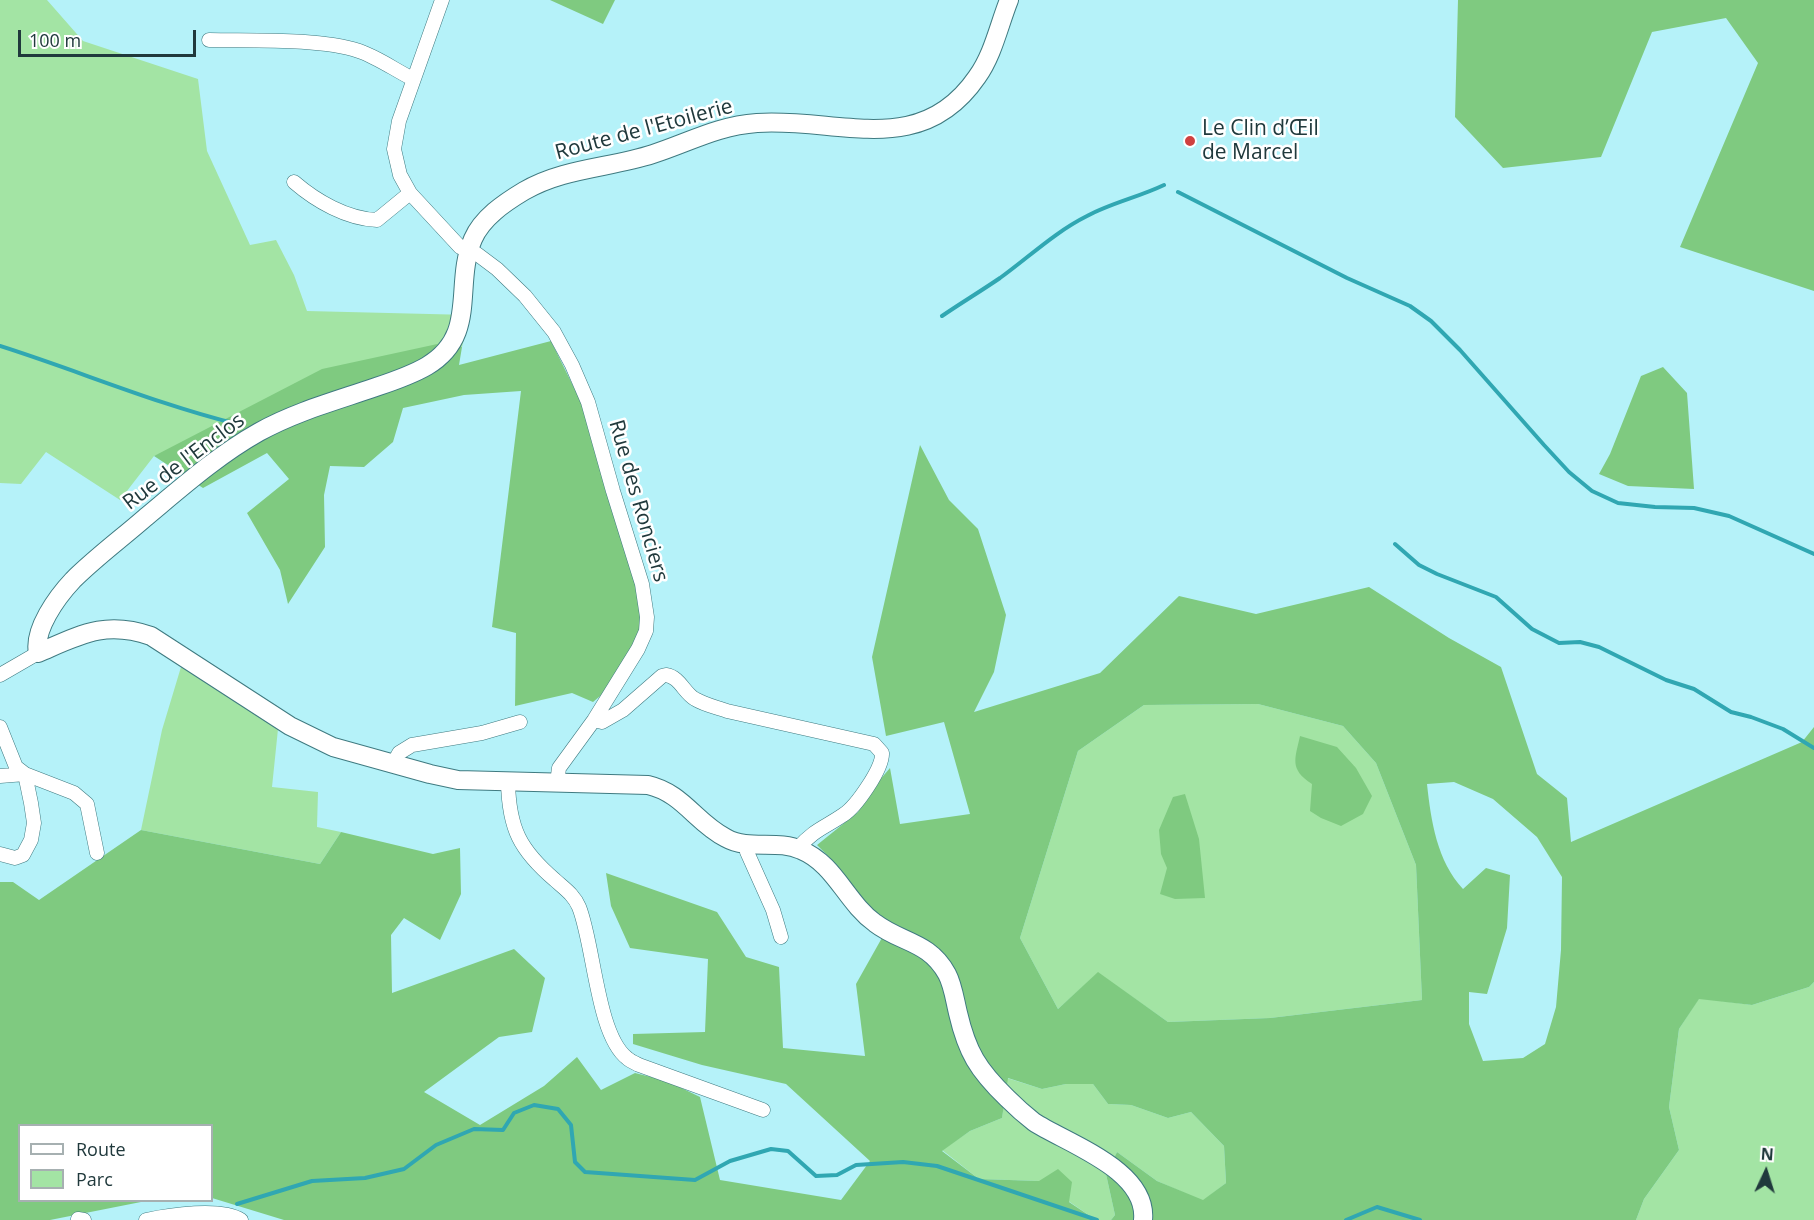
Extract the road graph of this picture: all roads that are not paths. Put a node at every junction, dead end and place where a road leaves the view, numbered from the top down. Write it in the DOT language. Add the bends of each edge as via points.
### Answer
graph roads {
  1 [pos="442,0"];
  2 [pos="1009,0"];
  3 [pos="210,40"];
  4 [pos="413,80"];
  5 [pos="294,182"];
  6 [pos="410,193"];
  7 [pos="468,251"];
  8 [pos="38,653"];
  9 [pos="0,675"];
  10 [pos="594,720"];
  11 [pos="520,722"];
  12 [pos="0,727"];
  13 [pos="393,764"];
  14 [pos="25,774"];
  15 [pos="0,776"];
  16 [pos="508,782"];
  17 [pos="557,783"];
  18 [pos="747,844"];
  19 [pos="798,848"];
  20 [pos="97,853"];
  21 [pos="0,854"];
  22 [pos="781,937"];
  23 [pos="763,1110"];
  24 [pos="146,1220"];
  25 [pos="241,1220"];
  26 [pos="1143,1220"];
  1 -- 4 [label="street, Rue des Ronciers"];
  2 -- 7 [label="street, Route de l'Etoilerie" via="978,77 946,109 924,122 886,130 757,123 709,131 653,154 580,170 526,190 487,217"];
  3 -- 4 [label="street" via="347,47"];
  4 -- 6 [label="street, Rue des Ronciers" via="394,149 400,175"];
  5 -- 6 [label="street" via="311,197 362,220 377,220"];
  6 -- 7 [label="street, Rue des Ronciers"];
  7 -- 8 [label="street, Rue de l'Enclos" via="462,313 457,334 446,351 427,366 398,380 296,415 223,455 72,582 45,618 37,639"];
  7 -- 10 [label="street, Rue des Ronciers" via="497,269 525,296 554,332 572,365 588,402 642,584 648,617 646,631"];
  8 -- 9 [label="street"];
  8 -- 13 [label="street" via="97,630 135,630 151,636 290,726 333,747"];
  10 -- 17 [label="street, Rue des Ronciers" via="559,768"];
  10 -- 19 [label="street" via="602,722 623,710 666,675 676,679 695,699 727,711 874,744 883,760 855,803"];
  11 -- 13 [label="street" via="412,745 399,753"];
  12 -- 14 [label="street" via="16,767"];
  13 -- 16 [label="street" via="458,780"];
  14 -- 15 [label="street"];
  14 -- 20 [label="street" via="74,793 87,804"];
  14 -- 21 [label="street" via="34,823 31,840 24,855 15,858"];
  16 -- 17 [label="street"];
  16 -- 23 [label="street" via="509,809 518,839 533,861 572,894 578,905 591,947 599,1000 619,1049 639,1065"];
  17 -- 18 [label="street" via="660,788 680,799 714,831 736,843"];
  18 -- 19 [label="street"];
  18 -- 22 [label="street"];
  19 -- 26 [label="street" via="826,866 875,923 930,950 948,975 964,1039 975,1063 1033,1121 1105,1161 1129,1181 1141,1200"];
  24 -- 25 [label="street" via="221,1213"];
}
